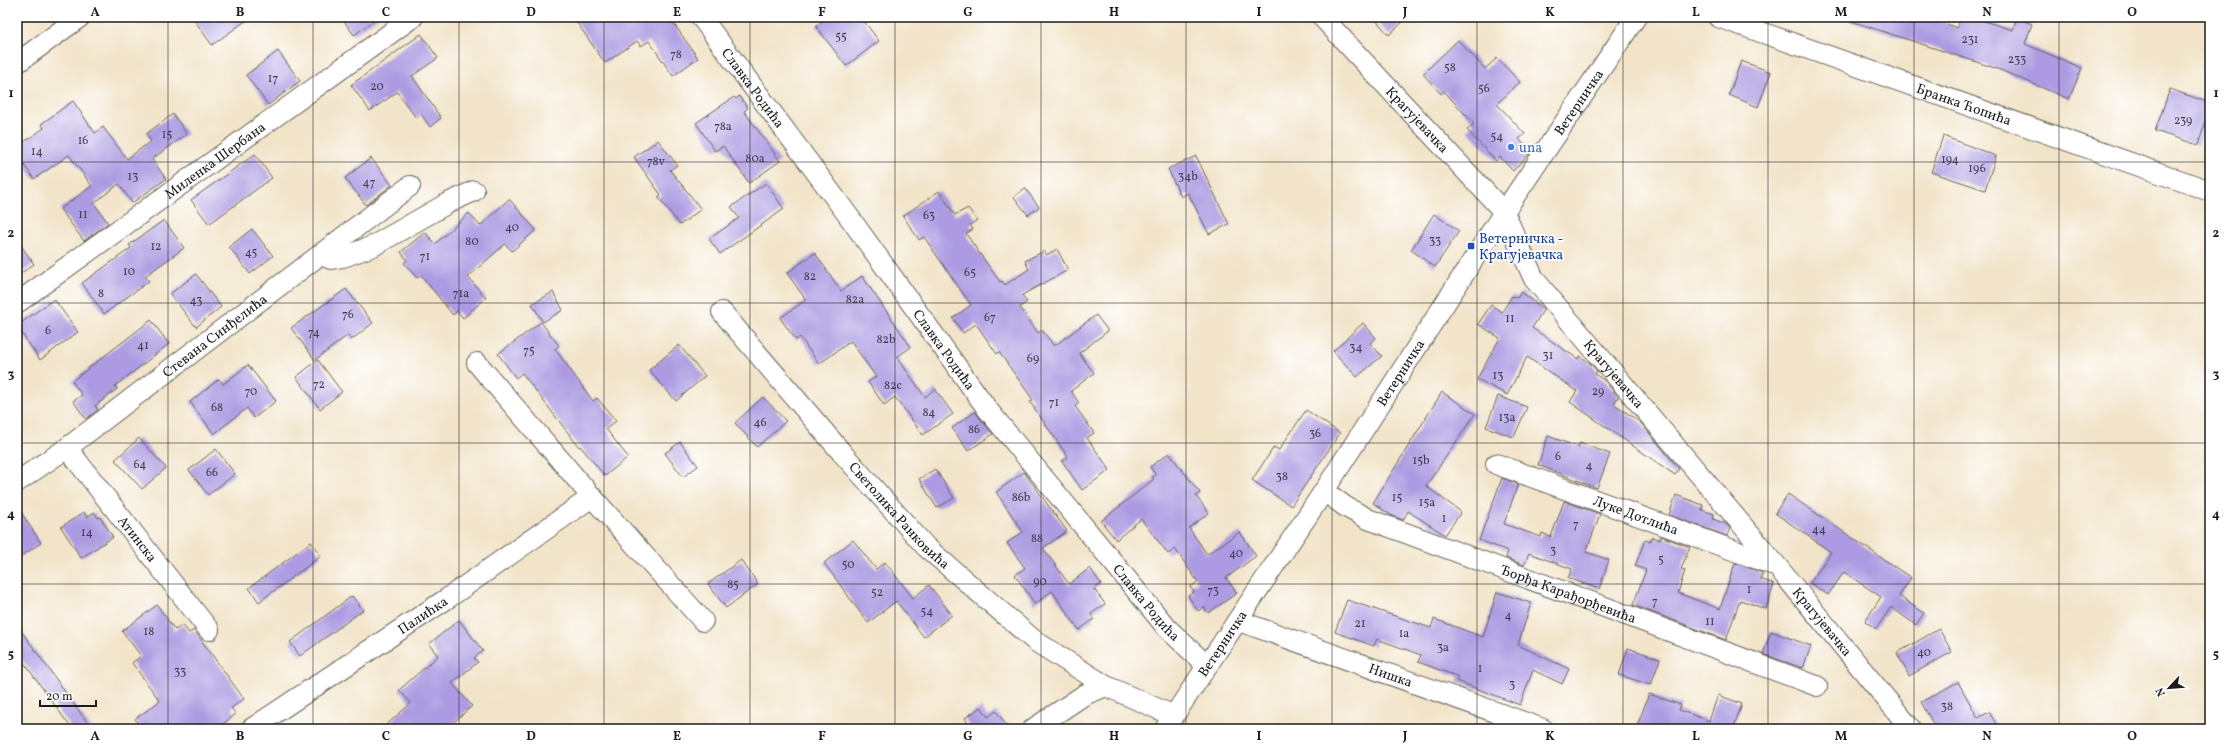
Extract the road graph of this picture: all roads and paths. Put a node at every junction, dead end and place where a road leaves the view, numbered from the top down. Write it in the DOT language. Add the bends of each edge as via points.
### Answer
graph roads {
  1 [pos="80,17"];
  2 [pos="413,17"];
  3 [pos="701,17"];
  4 [pos="1322,17"];
  5 [pos="1636,17"];
  6 [pos="1718,17"];
  7 [pos="17,63"];
  8 [pos="410,186"];
  9 [pos="474,191"];
  10 [pos="2210,191"];
  11 [pos="1504,212"];
  12 [pos="321,255"];
  13 [pos="17,303"];
  14 [pos="722,312"];
  15 [pos="477,364"];
  16 [pos="67,448"];
  17 [pos="1496,464"];
  18 [pos="17,482"];
  19 [pos="1324,490"];
  20 [pos="592,497"];
  21 [pos="1776,565"];
  22 [pos="703,621"];
  23 [pos="1239,621"];
  24 [pos="209,630"];
  25 [pos="1207,666"];
  26 [pos="1106,686"];
  27 [pos="1817,686"];
  28 [pos="1170,722"];
  29 [pos="251,729"];
  30 [pos="1033,729"];
  31 [pos="1543,729"];
  32 [pos="1911,729"];
  1 -- 7 [label="street"];
  2 -- 13 [label="street, Миленка Шербана"];
  3 -- 25 [label="street, Славка Родића" via="988,410 1168,628"];
  4 -- 11 [label="street, Крагујевачка"];
  5 -- 11 [label="street, Ветерничка"];
  6 -- 10 [label="street, Бранка Ћопића"];
  8 -- 12 [label="street, Стевана Синђелића"];
  9 -- 12 [label="street" via="373,246 343,257 330,259"];
  11 -- 19 [label="street, Ветерничка"];
  11 -- 21 [label="street, Крагујевачка" via="1534,279"];
  12 -- 16 [label="street, Стевана Синђелића"];
  14 -- 26 [label="street, Светолика Ранковића" via="926,547 1035,641"];
  15 -- 20 [label="street"];
  16 -- 18 [label="street, Стевана Синђелића"];
  16 -- 24 [label="street, Атинска"];
  17 -- 21 [label="street, Луке Дотлића"];
  19 -- 23 [label="street, Ветерничка"];
  19 -- 27 [label="street, Ђорђа Карађорђевића" via="1346,507 1368,519"];
  20 -- 22 [label="street"];
  20 -- 29 [label="street, Палићка" via="448,598"];
  21 -- 32 [label="street, Крагујевачка"];
  23 -- 25 [label="street, Ветерничка"];
  23 -- 31 [label="street, Нишка"];
  25 -- 28 [label="street, Ветерничка"];
  26 -- 28 [label="street, Светолика Ранковића"];
  26 -- 30 [label="street" via="1084,695"];
}
